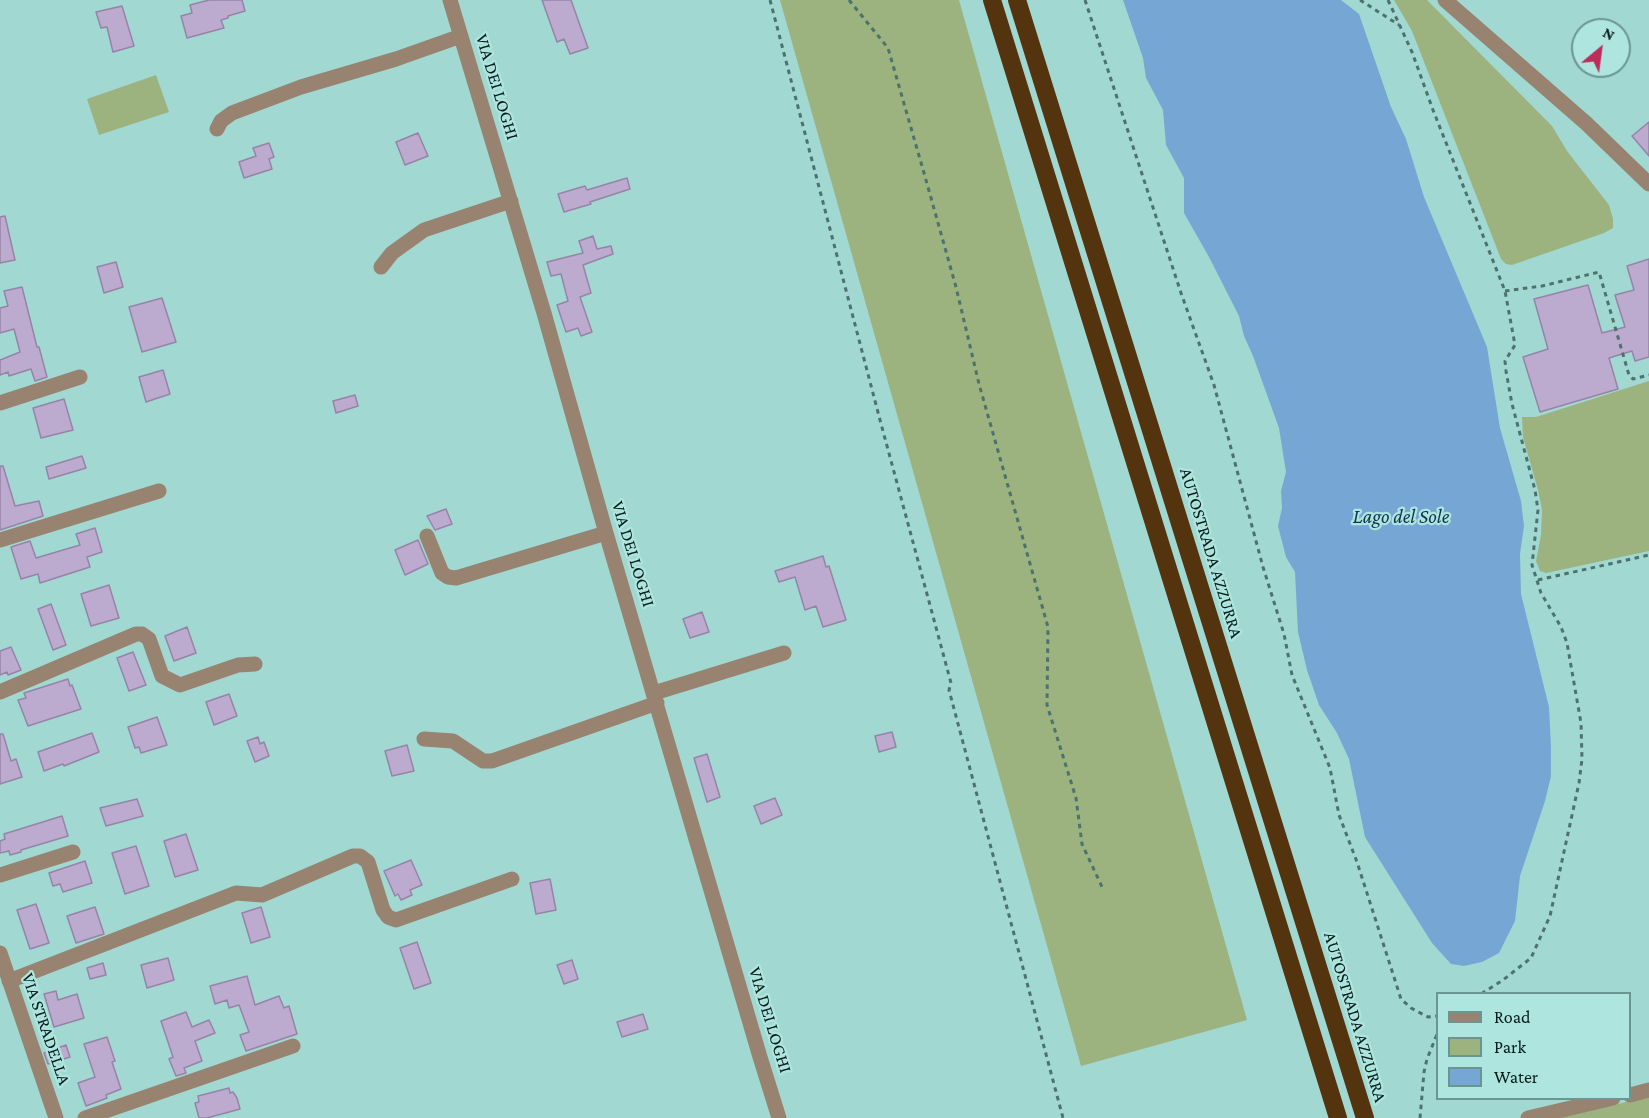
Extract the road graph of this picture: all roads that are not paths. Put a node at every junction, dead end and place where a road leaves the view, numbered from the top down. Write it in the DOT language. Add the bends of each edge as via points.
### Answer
graph roads {
  1 [pos="450,0"];
  2 [pos="992,0"];
  3 [pos="1017,0"];
  4 [pos="1445,0"];
  5 [pos="461,36"];
  6 [pos="217,129"];
  7 [pos="1649,184"];
  8 [pos="511,201"];
  9 [pos="381,267"];
  10 [pos="80,377"];
  11 [pos="0,404"];
  12 [pos="159,490"];
  13 [pos="606,533"];
  14 [pos="427,536"];
  15 [pos="0,540"];
  16 [pos="784,653"];
  17 [pos="255,664"];
  18 [pos="0,692"];
  19 [pos="655,698"];
  20 [pos="424,739"];
  21 [pos="73,852"];
  22 [pos="0,874"];
  23 [pos="512,879"];
  24 [pos="0,953"];
  25 [pos="9,981"];
  26 [pos="293,1046"];
  27 [pos="1649,1090"];
  28 [pos="1631,1094"];
  29 [pos="1604,1100"];
  30 [pos="56,1118"];
  31 [pos="85,1118"];
  32 [pos="779,1118"];
  33 [pos="1338,1118"];
  34 [pos="1365,1118"];
  35 [pos="1528,1118"];
  1 -- 5 [label="street, VIA DEI LOGHI"];
  2 -- 33 [label="highway"];
  3 -- 34 [label="highway, AUTOSTRADA AZZURRA"];
  4 -- 7 [label="street"];
  5 -- 6 [label="street" via="232,113"];
  5 -- 8 [label="street, VIA DEI LOGHI"];
  8 -- 9 [label="street" via="424,230 392,253"];
  8 -- 13 [label="street, VIA DEI LOGHI"];
  10 -- 11 [label="street"];
  12 -- 15 [label="street"];
  13 -- 14 [label="street" via="456,578 442,573"];
  13 -- 19 [label="street, VIA DEI LOGHI"];
  16 -- 19 [label="street"];
  17 -- 18 [label="street" via="238,665 180,685 162,676 149,639 136,634"];
  19 -- 20 [label="street" via="492,761 483,761 453,741"];
  19 -- 32 [label="street, VIA DEI LOGHI"];
  21 -- 22 [label="street"];
  23 -- 25 [label="street" via="396,920 383,910 368,862 353,856 262,895 236,893"];
  24 -- 25 [label="street, VIA STRADELLA"];
  25 -- 30 [label="street, VIA STRADELLA"];
  26 -- 31 [label="street"];
  27 -- 28 [label="street"];
  29 -- 35 [label="street"];
}
